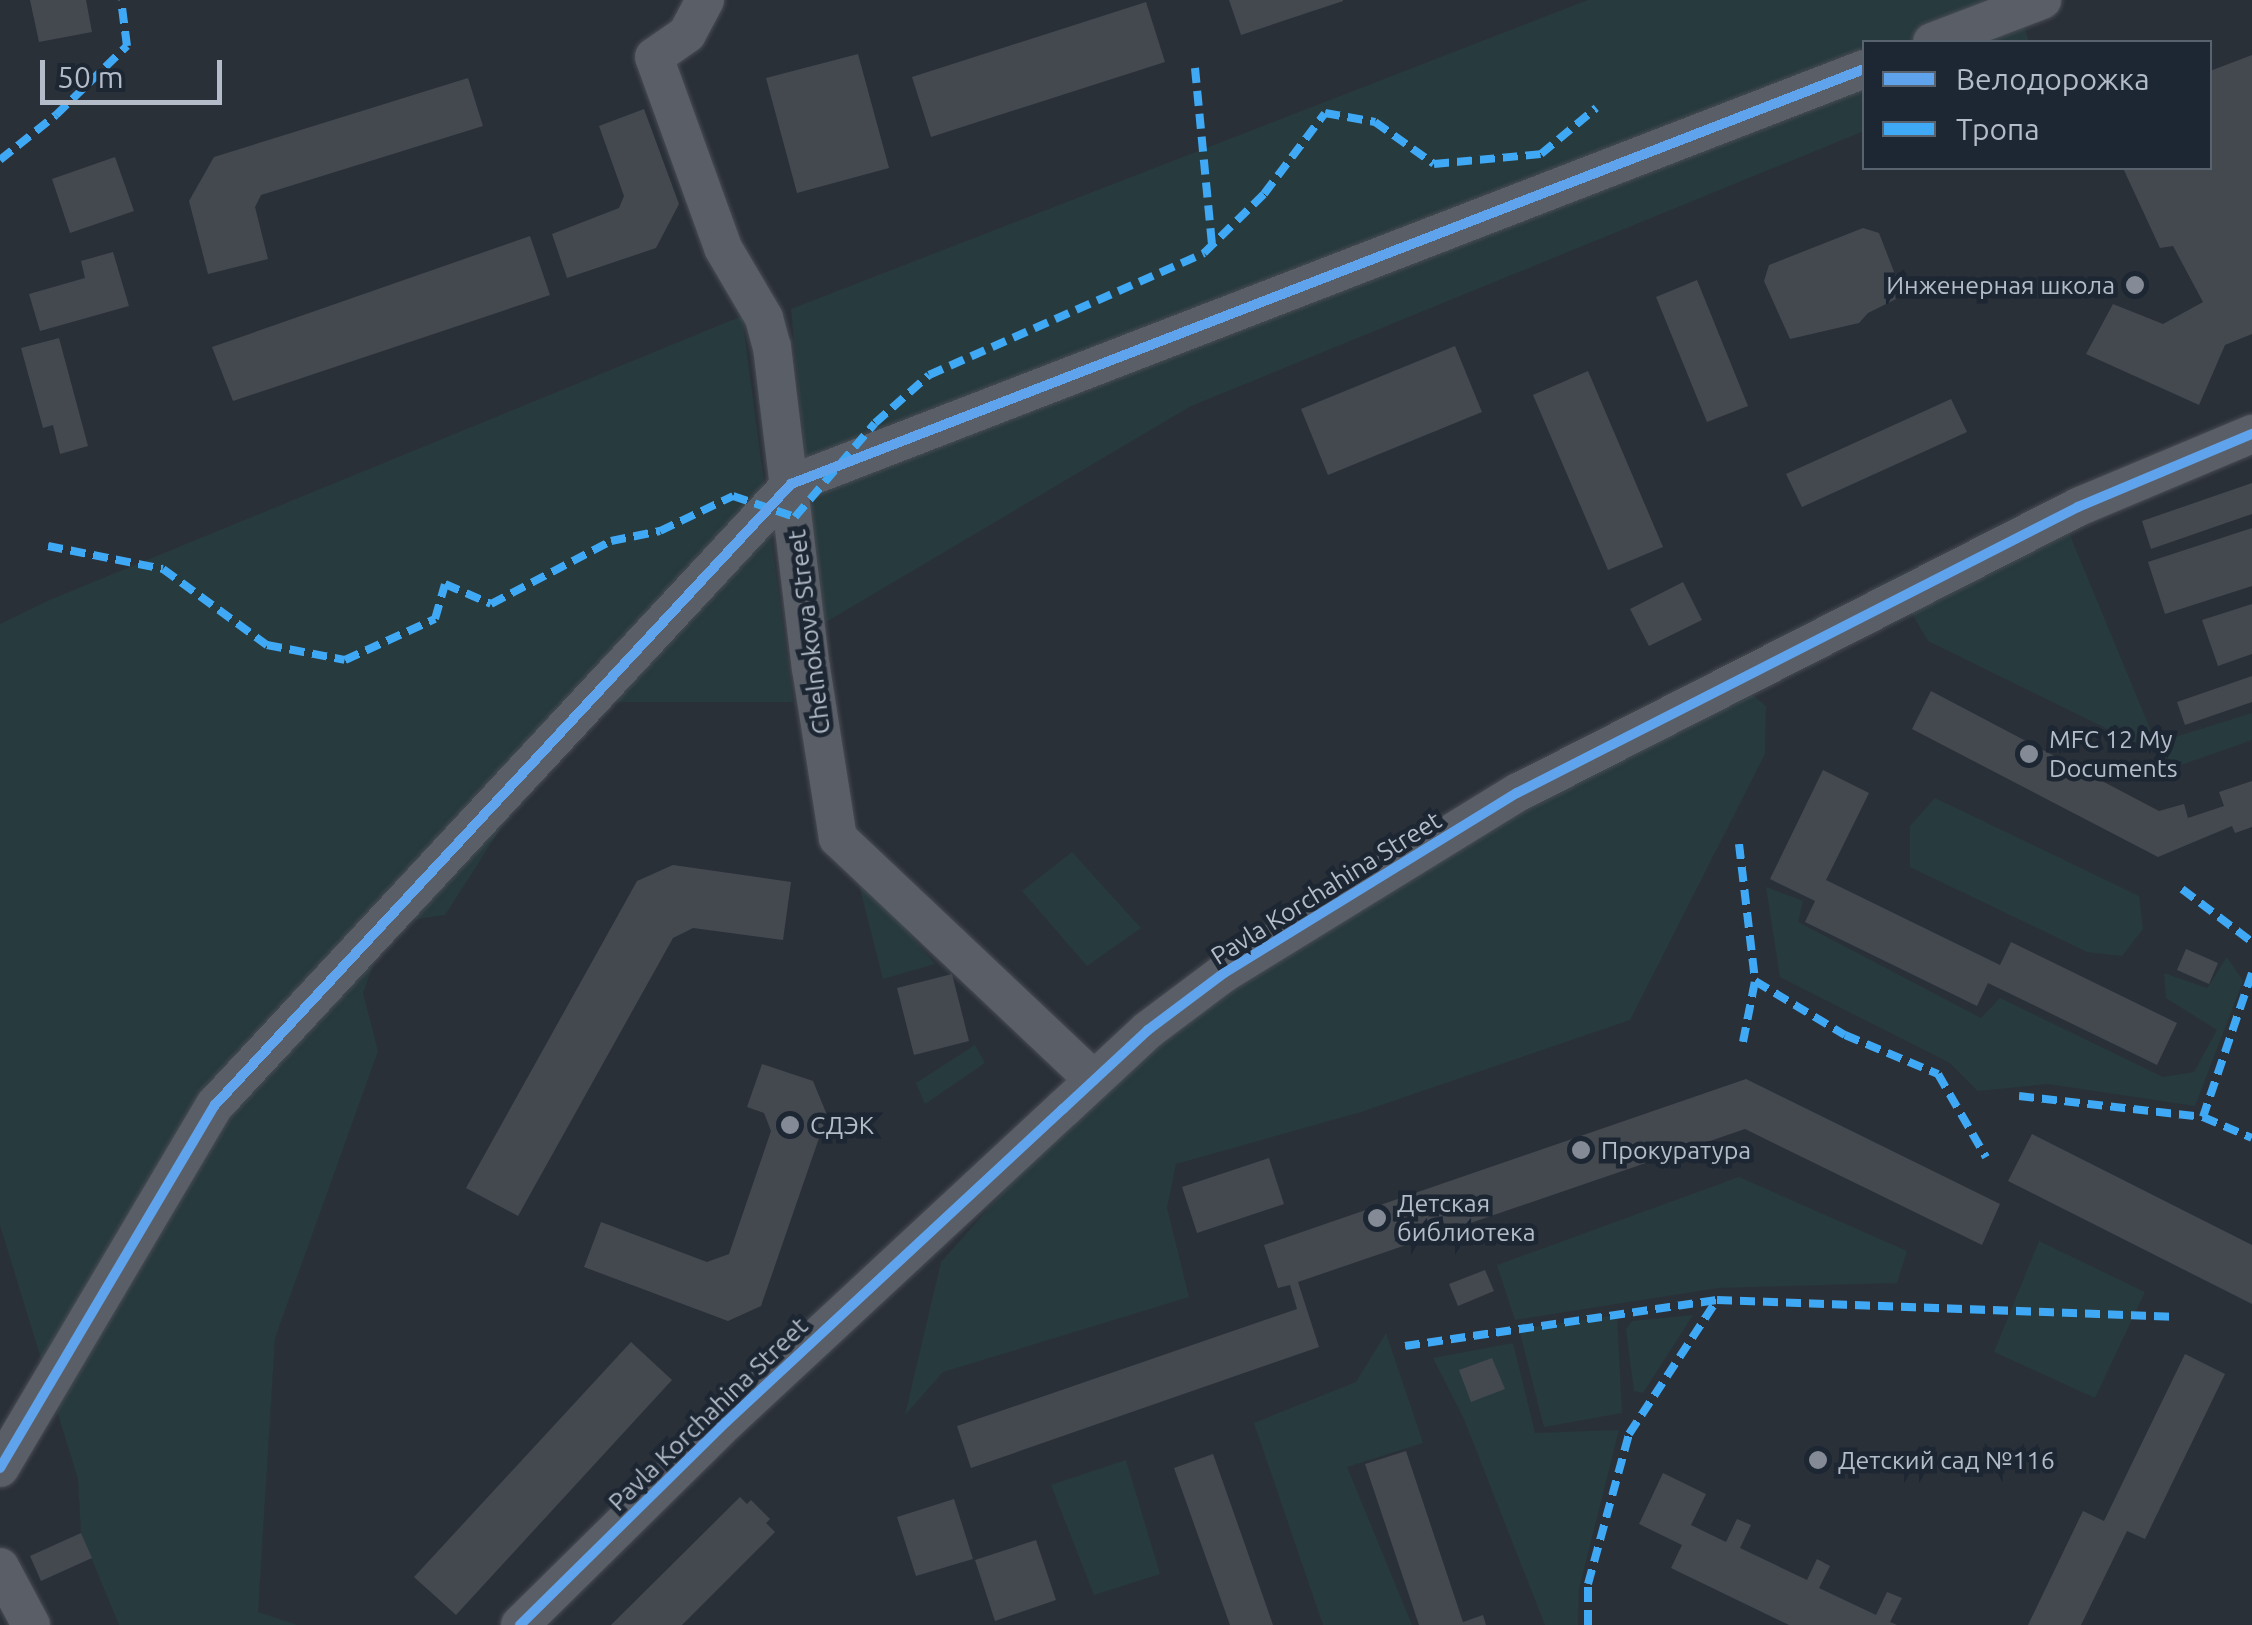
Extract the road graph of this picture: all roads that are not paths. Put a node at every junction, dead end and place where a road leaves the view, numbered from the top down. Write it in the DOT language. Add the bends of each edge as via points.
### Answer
graph roads {
  1 [pos="705,0"];
  2 [pos="2042,0"];
  3 [pos="1937,40"];
  4 [pos="1862,70"];
  5 [pos="2252,434"];
  6 [pos="791,484"];
  7 [pos="1094,1080"];
  8 [pos="0,1468"];
  9 [pos="0,1567"];
  10 [pos="31,1625"];
  11 [pos="520,1625"];
  1 -- 6 [label="street, Chelnokova Street" via="687,34 654,57 723,248 764,318"];
  2 -- 3 [label="street"];
  4 -- 6 [label="street"];
  5 -- 7 [label="street, Pavla Korchahina Street" via="2060,516 1517,792 1224,973"];
  6 -- 7 [label="street, Chelnokova Street" via="838,838"];
  6 -- 8 [label="street" via="215,1105"];
  7 -- 11 [label="street, Pavla Korchahina Street" via="726,1422"];
  9 -- 10 [label="street"];
}
